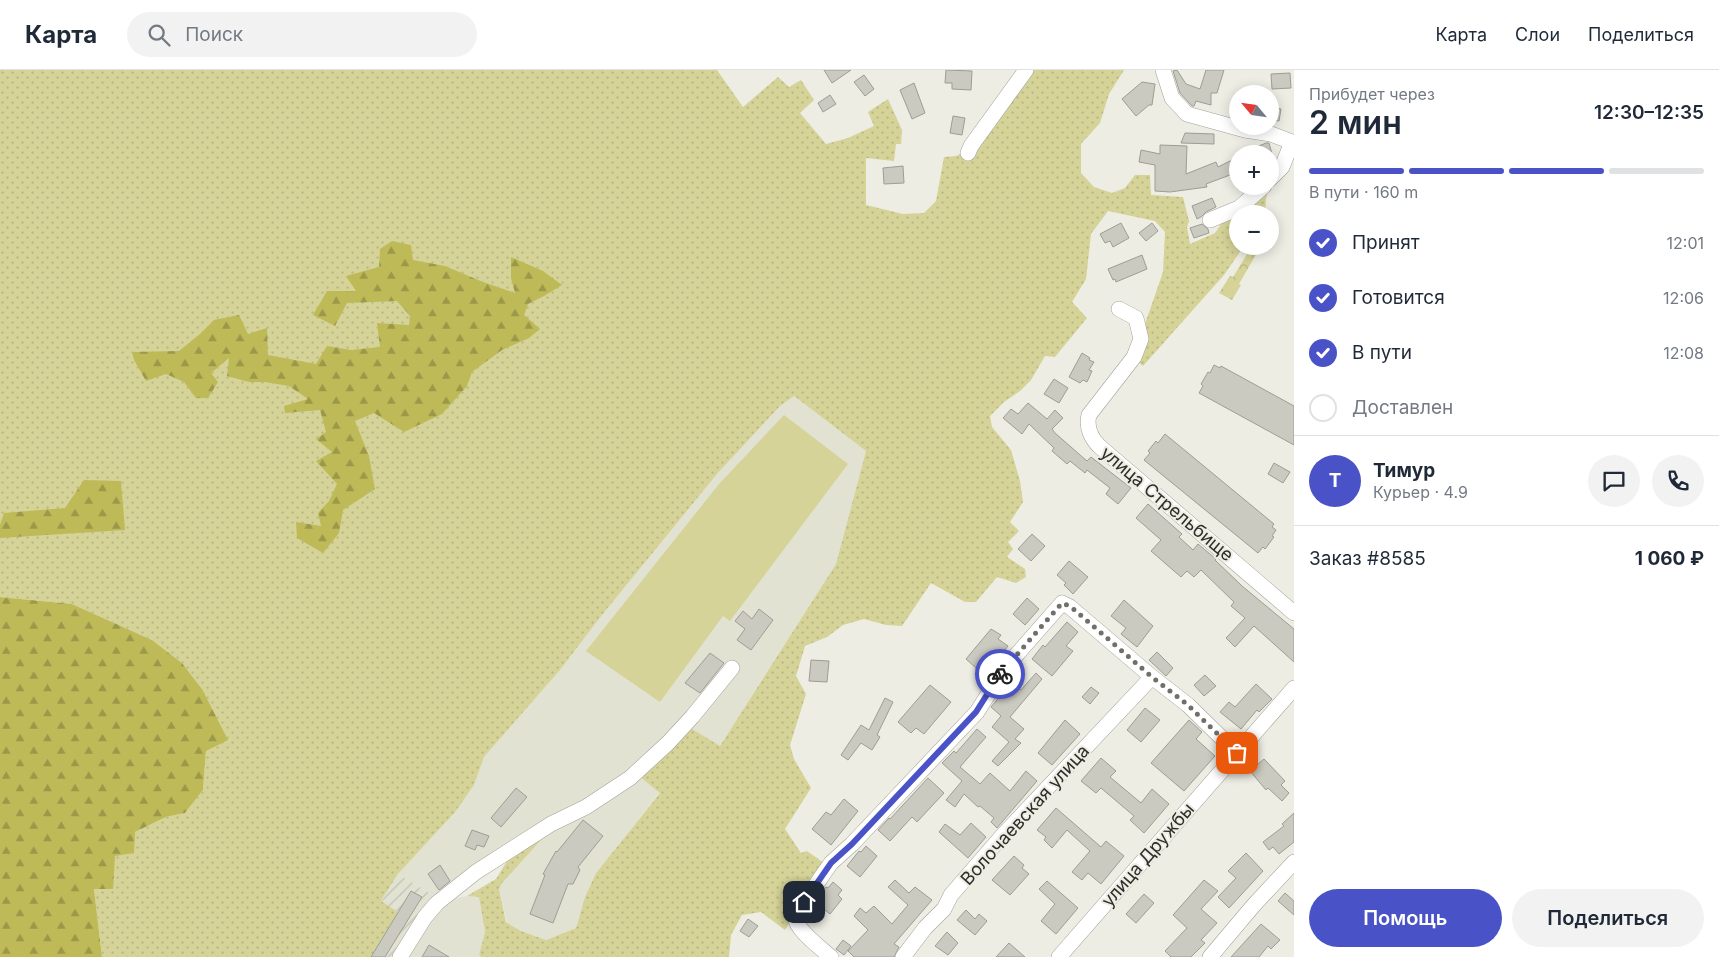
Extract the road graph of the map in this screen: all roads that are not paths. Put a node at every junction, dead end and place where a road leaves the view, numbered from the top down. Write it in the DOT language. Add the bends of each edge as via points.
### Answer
graph roads {
  1 [pos="1026,70"];
  2 [pos="1163,70"];
  3 [pos="1293,142"];
  4 [pos="968,153"];
  5 [pos="1279,170"];
  6 [pos="1254,195"];
  7 [pos="1210,220"];
  8 [pos="1119,309"];
  9 [pos="1294,613"];
  10 [pos="732,668"];
  11 [pos="1152,677"];
  12 [pos="1294,688"];
  13 [pos="1237,753"];
  14 [pos="1294,862"];
  15 [pos="400,957"];
  16 [pos="831,957"];
  17 [pos="903,957"];
  18 [pos="1059,957"];
  19 [pos="1210,957"];
  1 -- 4 [label="street"];
  2 -- 3 [label="street" via="1172,98 1187,114"];
  3 -- 5 [label="street"];
  6 -- 7 [label="street" via="1239,208"];
  8 -- 9 [label="street, улица Стрельбище" via="1136,318 1142,339 1134,357 1089,415 1089,432 1096,444"];
  10 -- 15 [label="street" via="668,743 630,778 476,872 437,903"];
  11 -- 13 [label="street" via="1188,705"];
  11 -- 16 [label="street" via="1070,606 1062,603 1004,669 976,712 831,863 795,915 795,920 806,934"];
  11 -- 17 [label="street, Волочаевская улица" via="1003,835"];
  12 -- 13 [label="street, улица Дружбы"];
  13 -- 18 [label="street, улица Дружбы"];
  14 -- 19 [label="street"];
}
